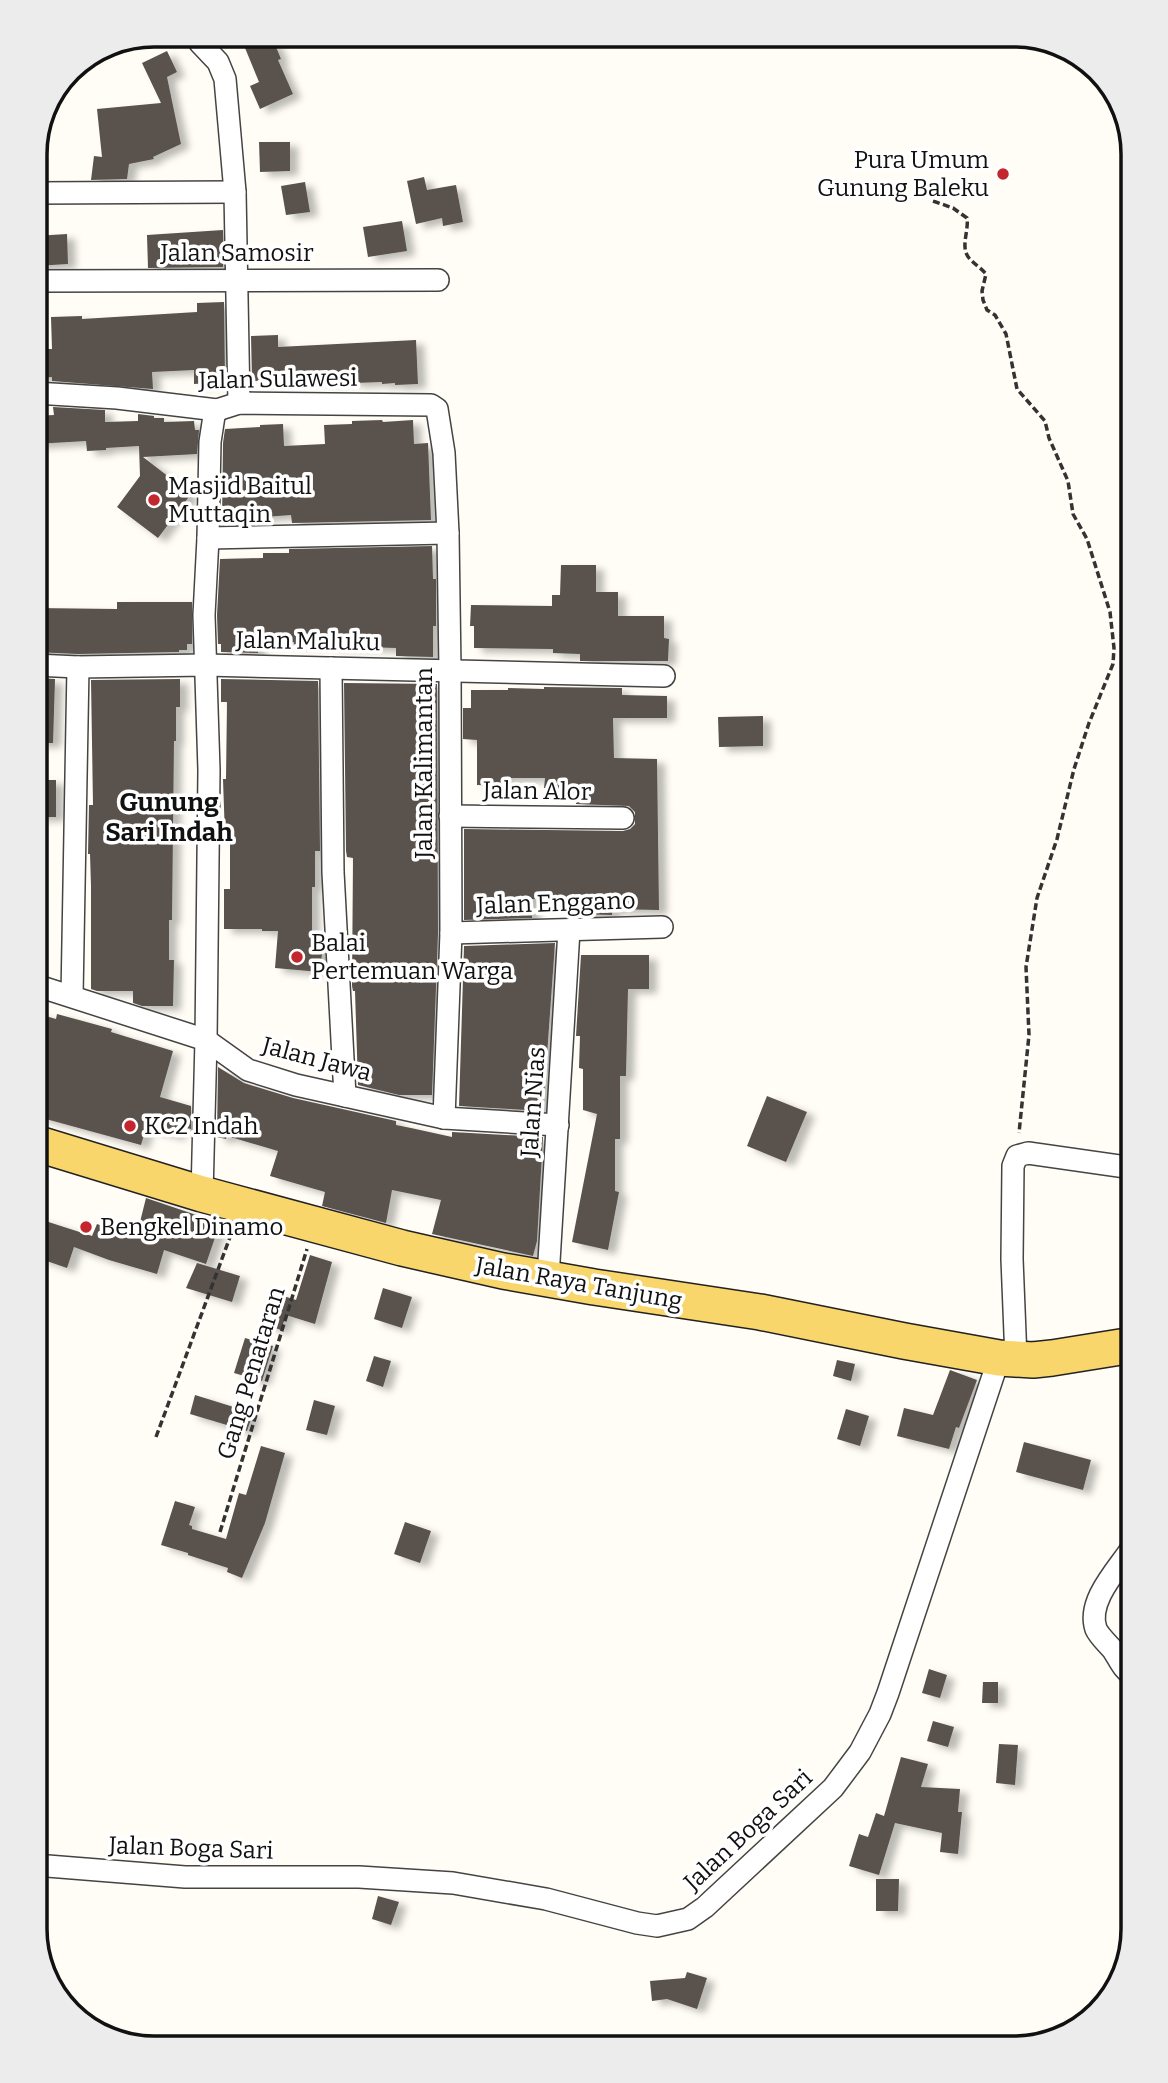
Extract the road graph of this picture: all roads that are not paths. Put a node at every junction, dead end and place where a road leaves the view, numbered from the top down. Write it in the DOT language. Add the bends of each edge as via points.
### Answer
graph roads {
  1 [pos="204,47"];
  2 [pos="235,192"];
  3 [pos="47,193"];
  4 [pos="237,279"];
  5 [pos="438,280"];
  6 [pos="47,281"];
  7 [pos="47,394"];
  8 [pos="239,403"];
  9 [pos="437,409"];
  10 [pos="216,410"];
  11 [pos="448,533"];
  12 [pos="208,538"];
  13 [pos="205,665"];
  14 [pos="47,666"];
  15 [pos="78,667"];
  16 [pos="331,668"];
  17 [pos="450,670"];
  18 [pos="664,676"];
  19 [pos="450,816"];
  20 [pos="623,818"];
  21 [pos="662,927"];
  22 [pos="569,930"];
  23 [pos="451,933"];
  24 [pos="47,989"];
  25 [pos="72,996"];
  26 [pos="206,1040"];
  27 [pos="345,1096"];
  28 [pos="444,1118"];
  29 [pos="558,1125"];
  30 [pos="47,1147"];
  31 [pos="1121,1166"];
  32 [pos="202,1194"];
  33 [pos="548,1278"];
  34 [pos="1121,1349"];
  35 [pos="1008,1358"];
  36 [pos="1121,1561"];
  37 [pos="1121,1665"];
  38 [pos="47,1866"];
  1 -- 2 [label="street" via="225,76"];
  2 -- 3 [label="street"];
  2 -- 4 [label="street"];
  4 -- 5 [label="street, Jalan Samosir"];
  4 -- 6 [label="street, Jalan Samosir"];
  4 -- 8 [label="street"];
  7 -- 10 [label="street, Jalan Sulawesi"];
  8 -- 9 [label="street, Jalan Sulawesi" via="431,405"];
  8 -- 10 [label="street, Jalan Sulawesi"];
  9 -- 11 [label="street, Jalan Kalimantan"];
  10 -- 12 [label="street" via="210,442"];
  11 -- 12 [label="street"];
  11 -- 17 [label="street, Jalan Kalimantan"];
  12 -- 13 [label="street"];
  13 -- 15 [label="street, Jalan Maluku"];
  13 -- 16 [label="street, Jalan Maluku"];
  13 -- 26 [label="street" via="209,770"];
  14 -- 15 [label="street, Jalan Maluku"];
  15 -- 25 [label="street"];
  16 -- 17 [label="street, Jalan Maluku"];
  16 -- 27 [label="street" via="333,873"];
  17 -- 18 [label="street, Jalan Maluku"];
  17 -- 19 [label="street, Jalan Kalimantan"];
  19 -- 20 [label="street, Jalan Alor"];
  19 -- 23 [label="street, Jalan Kalimantan"];
  21 -- 22 [label="street, Jalan Enggano"];
  22 -- 23 [label="street, Jalan Enggano"];
  22 -- 29 [label="street, Jalan Nias"];
  23 -- 28 [label="street, Jalan Kalimantan"];
  24 -- 25 [label="street, Jalan Jawa"];
  25 -- 26 [label="street, Jalan Jawa"];
  26 -- 27 [label="street, Jalan Jawa" via="248,1070"];
  26 -- 32 [label="street"];
  27 -- 28 [label="street, Jalan Jawa"];
  28 -- 29 [label="street, Jalan Jawa"];
  29 -- 33 [label="street, Jalan Nias"];
  30 -- 32 [label="main road, Jalan Raya Tanjung"];
  31 -- 35 [label="street" via="1028,1153 1017,1156 1013,1166"];
  32 -- 33 [label="main road, Jalan Raya Tanjung" via="442,1258"];
  33 -- 35 [label="main road, Jalan Raya Tanjung"];
  34 -- 35 [label="main road, Jalan Raya Tanjung" via="1052,1359"];
  35 -- 38 [label="street, Jalan Boga Sari" via="871,1734 833,1788 688,1919 647,1925 535,1896 407,1879 184,1877"];
  36 -- 37 [label="street" via="1096,1610 1096,1629"];
}
